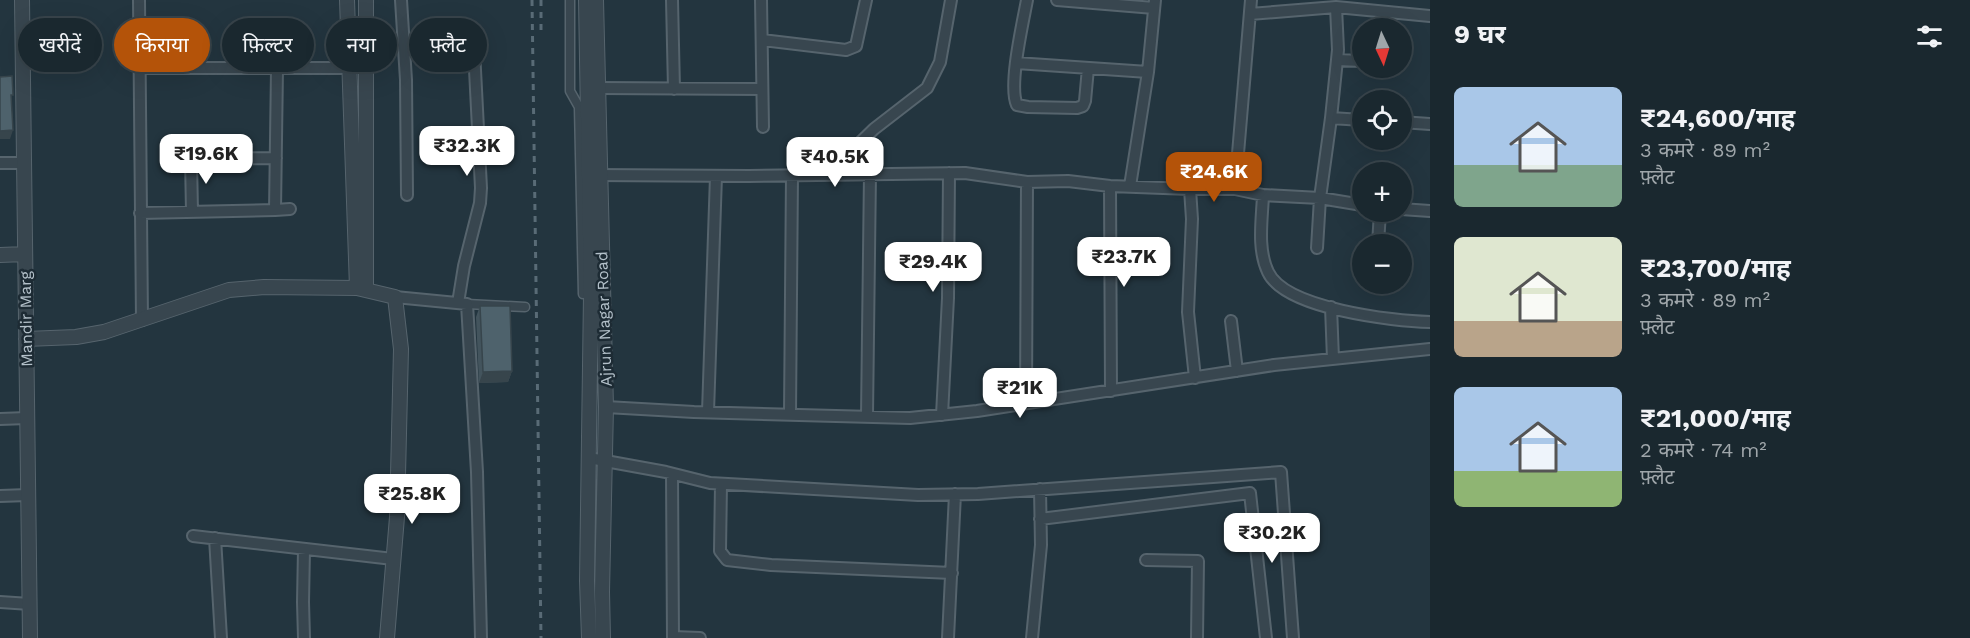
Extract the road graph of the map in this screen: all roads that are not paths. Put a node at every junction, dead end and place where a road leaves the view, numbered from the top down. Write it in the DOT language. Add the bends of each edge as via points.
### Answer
graph roads {
  1 [pos="22,0"];
  2 [pos="139,0"];
  3 [pos="348,0"];
  4 [pos="366,0"];
  5 [pos="401,0"];
  6 [pos="570,0"];
  7 [pos="586,0"];
  8 [pos="596,0"];
  9 [pos="672,0"];
  10 [pos="761,0"];
  11 [pos="866,0"];
  12 [pos="951,0"];
  13 [pos="1027,0"];
  14 [pos="1057,0"];
  15 [pos="1251,0"];
  16 [pos="1155,4"];
  17 [pos="1336,7"];
  18 [pos="1250,14"];
  19 [pos="1430,16"];
  20 [pos="139,18"];
  21 [pos="349,18"];
  22 [pos="762,40"];
  23 [pos="1337,60"];
  24 [pos="1352,61"];
  25 [pos="1016,63"];
  26 [pos="1088,68"];
  27 [pos="139,72"];
  28 [pos="277,72"];
  29 [pos="350,72"];
  30 [pos="475,72"];
  31 [pos="1148,72"];
  32 [pos="599,88"];
  33 [pos="762,88"];
  34 [pos="674,89"];
  35 [pos="1331,118"];
  36 [pos="1352,119"];
  37 [pos="1412,123"];
  38 [pos="1430,124"];
  39 [pos="763,127"];
  40 [pos="276,158"];
  41 [pos="0,163"];
  42 [pos="24,163"];
  43 [pos="870,173"];
  44 [pos="949,173"];
  45 [pos="828,174"];
  46 [pos="595,175"];
  47 [pos="792,175"];
  48 [pos="716,176"];
  49 [pos="1027,182"];
  50 [pos="1110,186"];
  51 [pos="1130,186"];
  52 [pos="1190,189"];
  53 [pos="1235,189"];
  54 [pos="407,195"];
  55 [pos="1263,195"];
  56 [pos="1320,198"];
  57 [pos="1352,203"];
  58 [pos="290,209"];
  59 [pos="275,210"];
  60 [pos="1412,210"];
  61 [pos="1430,211"];
  62 [pos="192,212"];
  63 [pos="140,213"];
  64 [pos="1317,248"];
  65 [pos="0,255"];
  66 [pos="25,255"];
  67 [pos="362,289"];
  68 [pos="602,294"];
  69 [pos="395,297"];
  70 [pos="463,304"];
  71 [pos="525,307"];
  72 [pos="1331,307"];
  73 [pos="142,320"];
  74 [pos="1232,321"];
  75 [pos="1430,322"];
  76 [pos="26,339"];
  77 [pos="1430,349"];
  78 [pos="1333,359"];
  79 [pos="1237,371"];
  80 [pos="1195,378"];
  81 [pos="1111,391"];
  82 [pos="1026,404"];
  83 [pos="606,407"];
  84 [pos="708,412"];
  85 [pos="789,414"];
  86 [pos="942,415"];
  87 [pos="867,416"];
  88 [pos="27,418"];
  89 [pos="0,419"];
  90 [pos="589,458"];
  91 [pos="606,461"];
  92 [pos="672,474"];
  93 [pos="1208,477"];
  94 [pos="721,484"];
  95 [pos="1040,489"];
  96 [pos="28,495"];
  97 [pos="954,495"];
  98 [pos="0,496"];
  99 [pos="1211,498"];
  100 [pos="1041,519"];
  101 [pos="193,536"];
  102 [pos="215,538"];
  103 [pos="304,549"];
  104 [pos="393,559"];
  105 [pos="1146,560"];
  106 [pos="952,573"];
  107 [pos="0,602"];
  108 [pos="30,604"];
  109 [pos="673,637"];
  110 [pos="30,638"];
  111 [pos="221,638"];
  112 [pos="304,638"];
  113 [pos="387,638"];
  114 [pos="481,638"];
  115 [pos="589,638"];
  116 [pos="603,638"];
  117 [pos="699,638"];
  118 [pos="948,638"];
  119 [pos="1032,638"];
  120 [pos="1197,638"];
  121 [pos="1266,638"];
  122 [pos="1293,638"];
  1 -- 42 [label="street, Mandir Marg"];
  2 -- 20 [label="street"];
  3 -- 21 [label="street"];
  4 -- 67 [label="street"];
  5 -- 54 [label="street"];
  6 -- 68 [label="street" via="570,91 579,107 581,294"];
  7 -- 46 [label="street, Ajrun Nagar Road"];
  8 -- 32 [label="street, Ajrun Nagar Road"];
  9 -- 34 [label="street"];
  10 -- 22 [label="street"];
  11 -- 22 [label="street" via="856,46 846,50"];
  12 -- 45 [label="street" via="940,62 927,88 874,129"];
  13 -- 25 [label="street"];
  14 -- 16 [label="street"];
  15 -- 18 [label="street"];
  16 -- 31 [label="street"];
  17 -- 18 [label="street"];
  17 -- 19 [label="street"];
  17 -- 23 [label="street"];
  18 -- 53 [label="street"];
  22 -- 33 [label="street"];
  23 -- 24 [label="street"];
  23 -- 35 [label="street"];
  25 -- 26 [label="street"];
  25 -- 26 [label="street" via="1014,98 1017,105 1028,107 1083,106"];
  26 -- 31 [label="street"];
  27 -- 63 [label="street"];
  28 -- 40 [label="street"];
  29 -- 67 [label="street"];
  30 -- 70 [label="street" via="481,188 464,266"];
  31 -- 51 [label="street"];
  32 -- 34 [label="street"];
  32 -- 46 [label="street, Ajrun Nagar Road"];
  33 -- 34 [label="street"];
  33 -- 39 [label="street"];
  35 -- 36 [label="street"];
  35 -- 56 [label="street"];
  37 -- 38 [label="street"];
  40 -- 59 [label="street"];
  40 -- 62 [label="street" via="191,159"];
  41 -- 42 [label="street"];
  42 -- 66 [label="street, Mandir Marg"];
  43 -- 44 [label="street"];
  43 -- 45 [label="street"];
  43 -- 87 [label="street"];
  44 -- 49 [label="street"];
  44 -- 86 [label="street"];
  45 -- 47 [label="street"];
  46 -- 48 [label="street"];
  46 -- 68 [label="street, Ajrun Nagar Road"];
  46 -- 90 [label="street, Ajrun Nagar Road"];
  47 -- 48 [label="street"];
  47 -- 85 [label="street"];
  48 -- 84 [label="street"];
  49 -- 50 [label="street"];
  49 -- 82 [label="street"];
  50 -- 51 [label="street"];
  50 -- 81 [label="street"];
  51 -- 52 [label="street"];
  52 -- 53 [label="street"];
  52 -- 80 [label="street" via="1188,312"];
  53 -- 55 [label="street"];
  55 -- 56 [label="street"];
  55 -- 72 [label="street" via="1262,254 1268,274 1285,290"];
  56 -- 57 [label="street"];
  56 -- 64 [label="street"];
  58 -- 59 [label="street"];
  59 -- 62 [label="street"];
  60 -- 61 [label="street"];
  62 -- 63 [label="street"];
  63 -- 73 [label="street"];
  65 -- 66 [label="street"];
  66 -- 76 [label="street, Mandir Marg"];
  67 -- 69 [label="street"];
  67 -- 73 [label="street" via="230,290"];
  68 -- 83 [label="street, Ajrun Nagar Road"];
  69 -- 70 [label="street"];
  69 -- 104 [label="street" via="401,349"];
  70 -- 71 [label="street"];
  70 -- 114 [label="street" via="477,472"];
  72 -- 75 [label="street" via="1397,321"];
  72 -- 78 [label="street"];
  73 -- 76 [label="street" via="95,333"];
  74 -- 79 [label="street"];
  76 -- 88 [label="street, Mandir Marg"];
  77 -- 78 [label="street"];
  78 -- 79 [label="street"];
  79 -- 80 [label="street"];
  80 -- 81 [label="street"];
  81 -- 82 [label="street"];
  82 -- 86 [label="street"];
  83 -- 84 [label="street"];
  83 -- 91 [label="street, Ajrun Nagar Road"];
  84 -- 85 [label="street"];
  85 -- 87 [label="street"];
  86 -- 87 [label="street"];
  88 -- 89 [label="street"];
  88 -- 96 [label="street, Mandir Marg"];
  90 -- 91 [label="street"];
  90 -- 115 [label="street, Ajrun Nagar Road"];
  91 -- 92 [label="street"];
  91 -- 116 [label="street, Ajrun Nagar Road"];
  92 -- 94 [label="street"];
  92 -- 109 [label="street"];
  93 -- 95 [label="street"];
  93 -- 99 [label="street"];
  93 -- 122 [label="street" via="1281,472"];
  94 -- 97 [label="street"];
  94 -- 106 [label="street" via="720,551 727,560"];
  95 -- 97 [label="street"];
  95 -- 100 [label="street"];
  96 -- 98 [label="street"];
  96 -- 108 [label="street, Mandir Marg"];
  97 -- 106 [label="street"];
  99 -- 100 [label="street"];
  99 -- 121 [label="street" via="1250,493"];
  100 -- 119 [label="street"];
  101 -- 102 [label="street"];
  102 -- 103 [label="street"];
  102 -- 111 [label="street"];
  103 -- 104 [label="street"];
  103 -- 112 [label="street"];
  104 -- 113 [label="street"];
  105 -- 120 [label="street" via="1198,561"];
  106 -- 118 [label="street"];
  107 -- 108 [label="street"];
  108 -- 110 [label="street, Mandir Marg"];
  109 -- 117 [label="street"];
}
